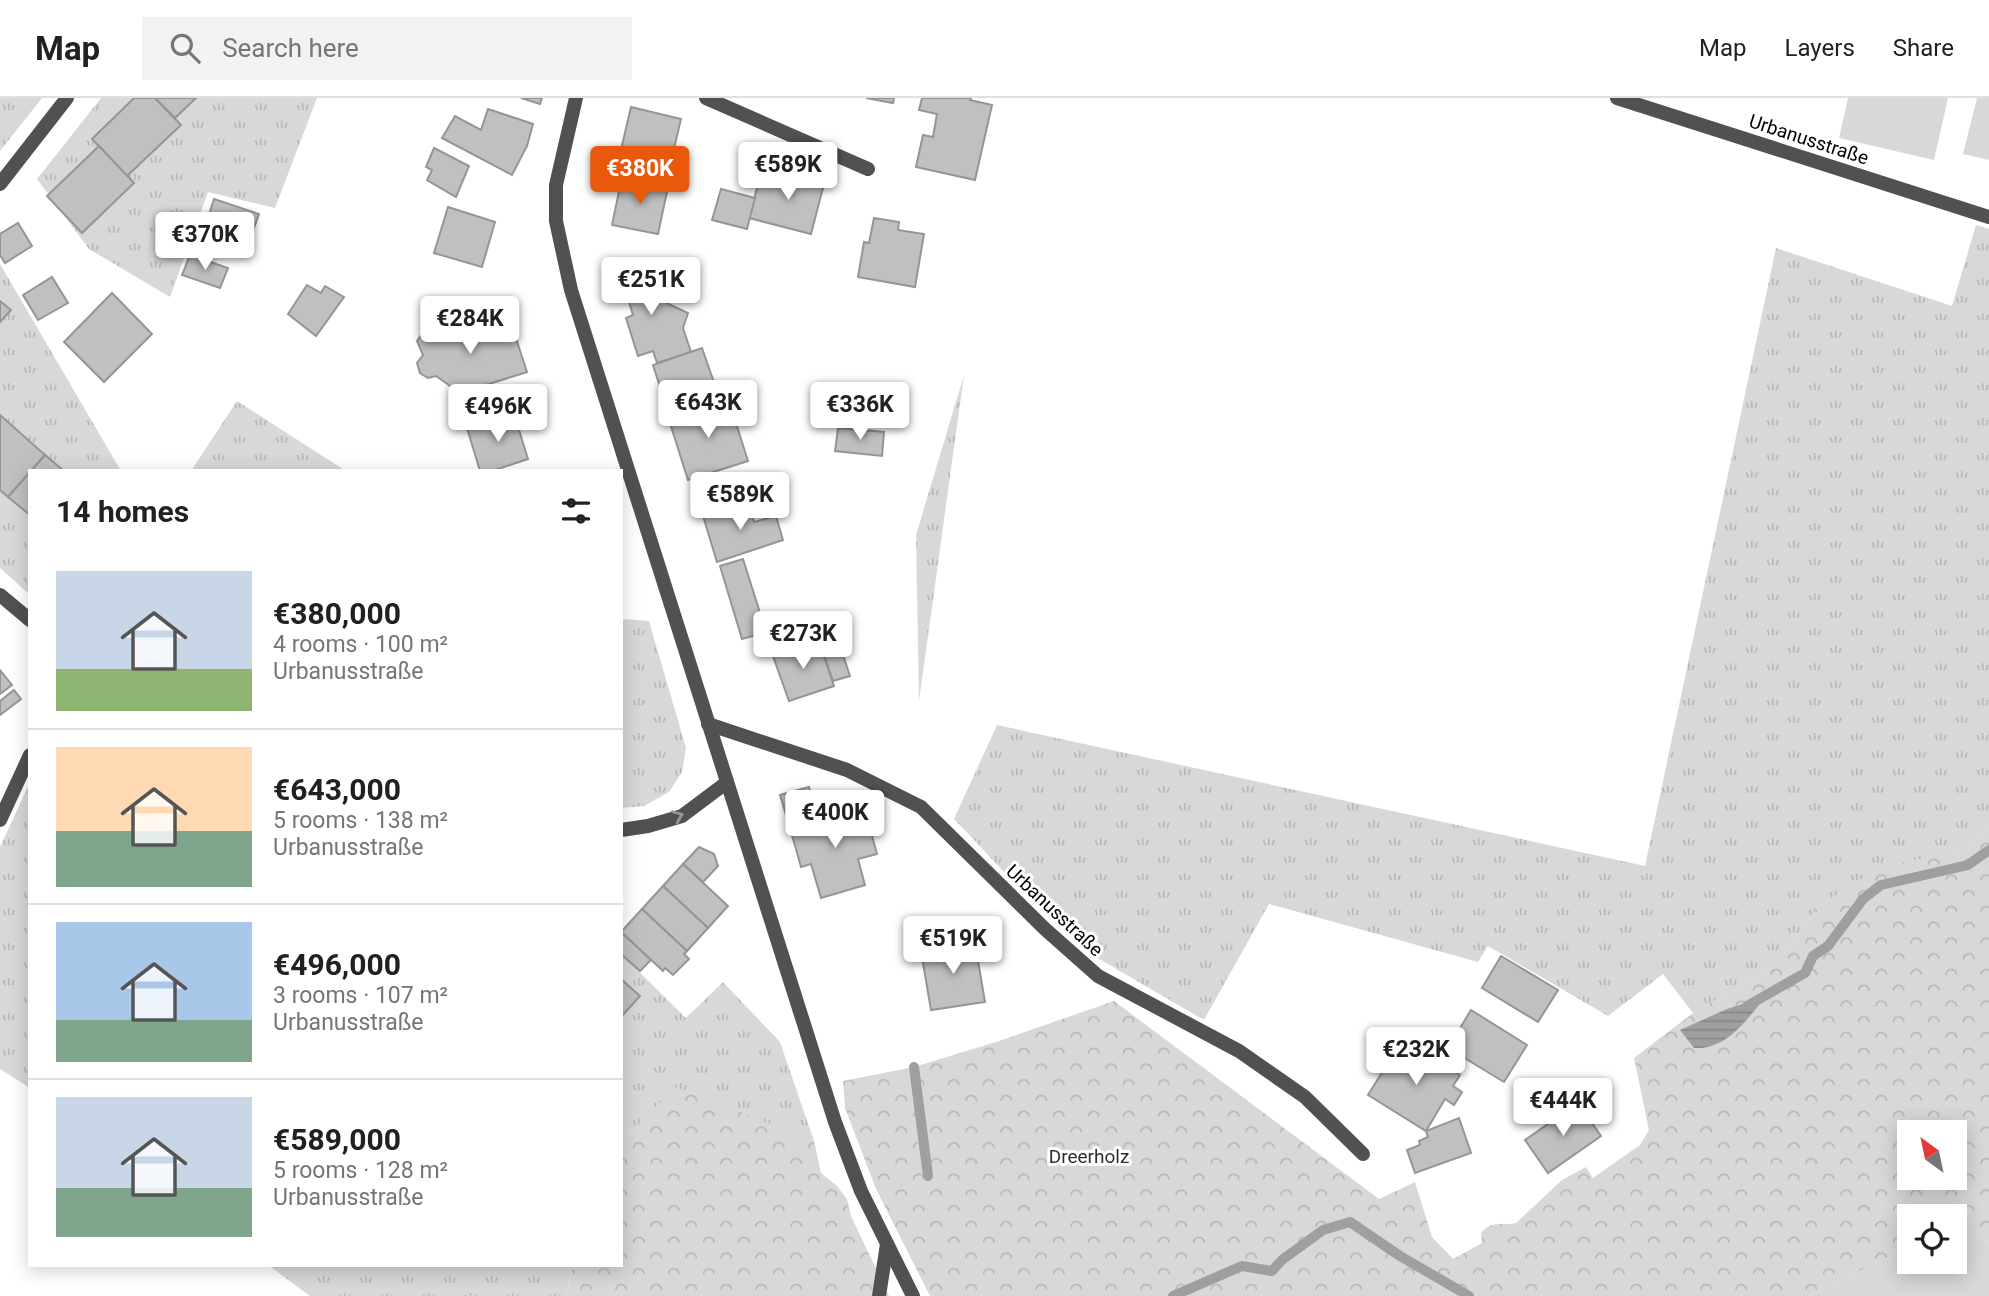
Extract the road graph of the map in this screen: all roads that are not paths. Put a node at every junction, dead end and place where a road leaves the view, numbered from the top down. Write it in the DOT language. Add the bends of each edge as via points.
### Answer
graph roads {
  1 [pos="67,98"];
  2 [pos="576,98"];
  3 [pos="706,98"];
  4 [pos="1617,98"];
  5 [pos="868,169"];
  6 [pos="0,184"];
  7 [pos="1989,217"];
  8 [pos="0,595"];
  9 [pos="28,618"];
  10 [pos="708,724"];
  11 [pos="28,759"];
  12 [pos="726,783"];
  13 [pos="0,820"];
  14 [pos="623,830"];
  15 [pos="1363,1154"];
  16 [pos="887,1244"];
  17 [pos="879,1296"];
  18 [pos="913,1296"];
  1 -- 6 [label="street"];
  2 -- 10 [label="street" via="556,185 556,221 571,290"];
  3 -- 5 [label="street"];
  4 -- 7 [label="street, Urbanusstraße"];
  8 -- 9 [label="street"];
  10 -- 12 [label="street"];
  10 -- 15 [label="street, Urbanusstraße" via="848,770 921,807 1098,976 1239,1051 1305,1097"];
  11 -- 13 [label="street"];
  14 -- 12 [label="street, one-way" via="682,816"];
  12 -- 16 [label="street" via="835,1122 860,1191"];
  16 -- 17 [label="street"];
  16 -- 18 [label="street"];
}
